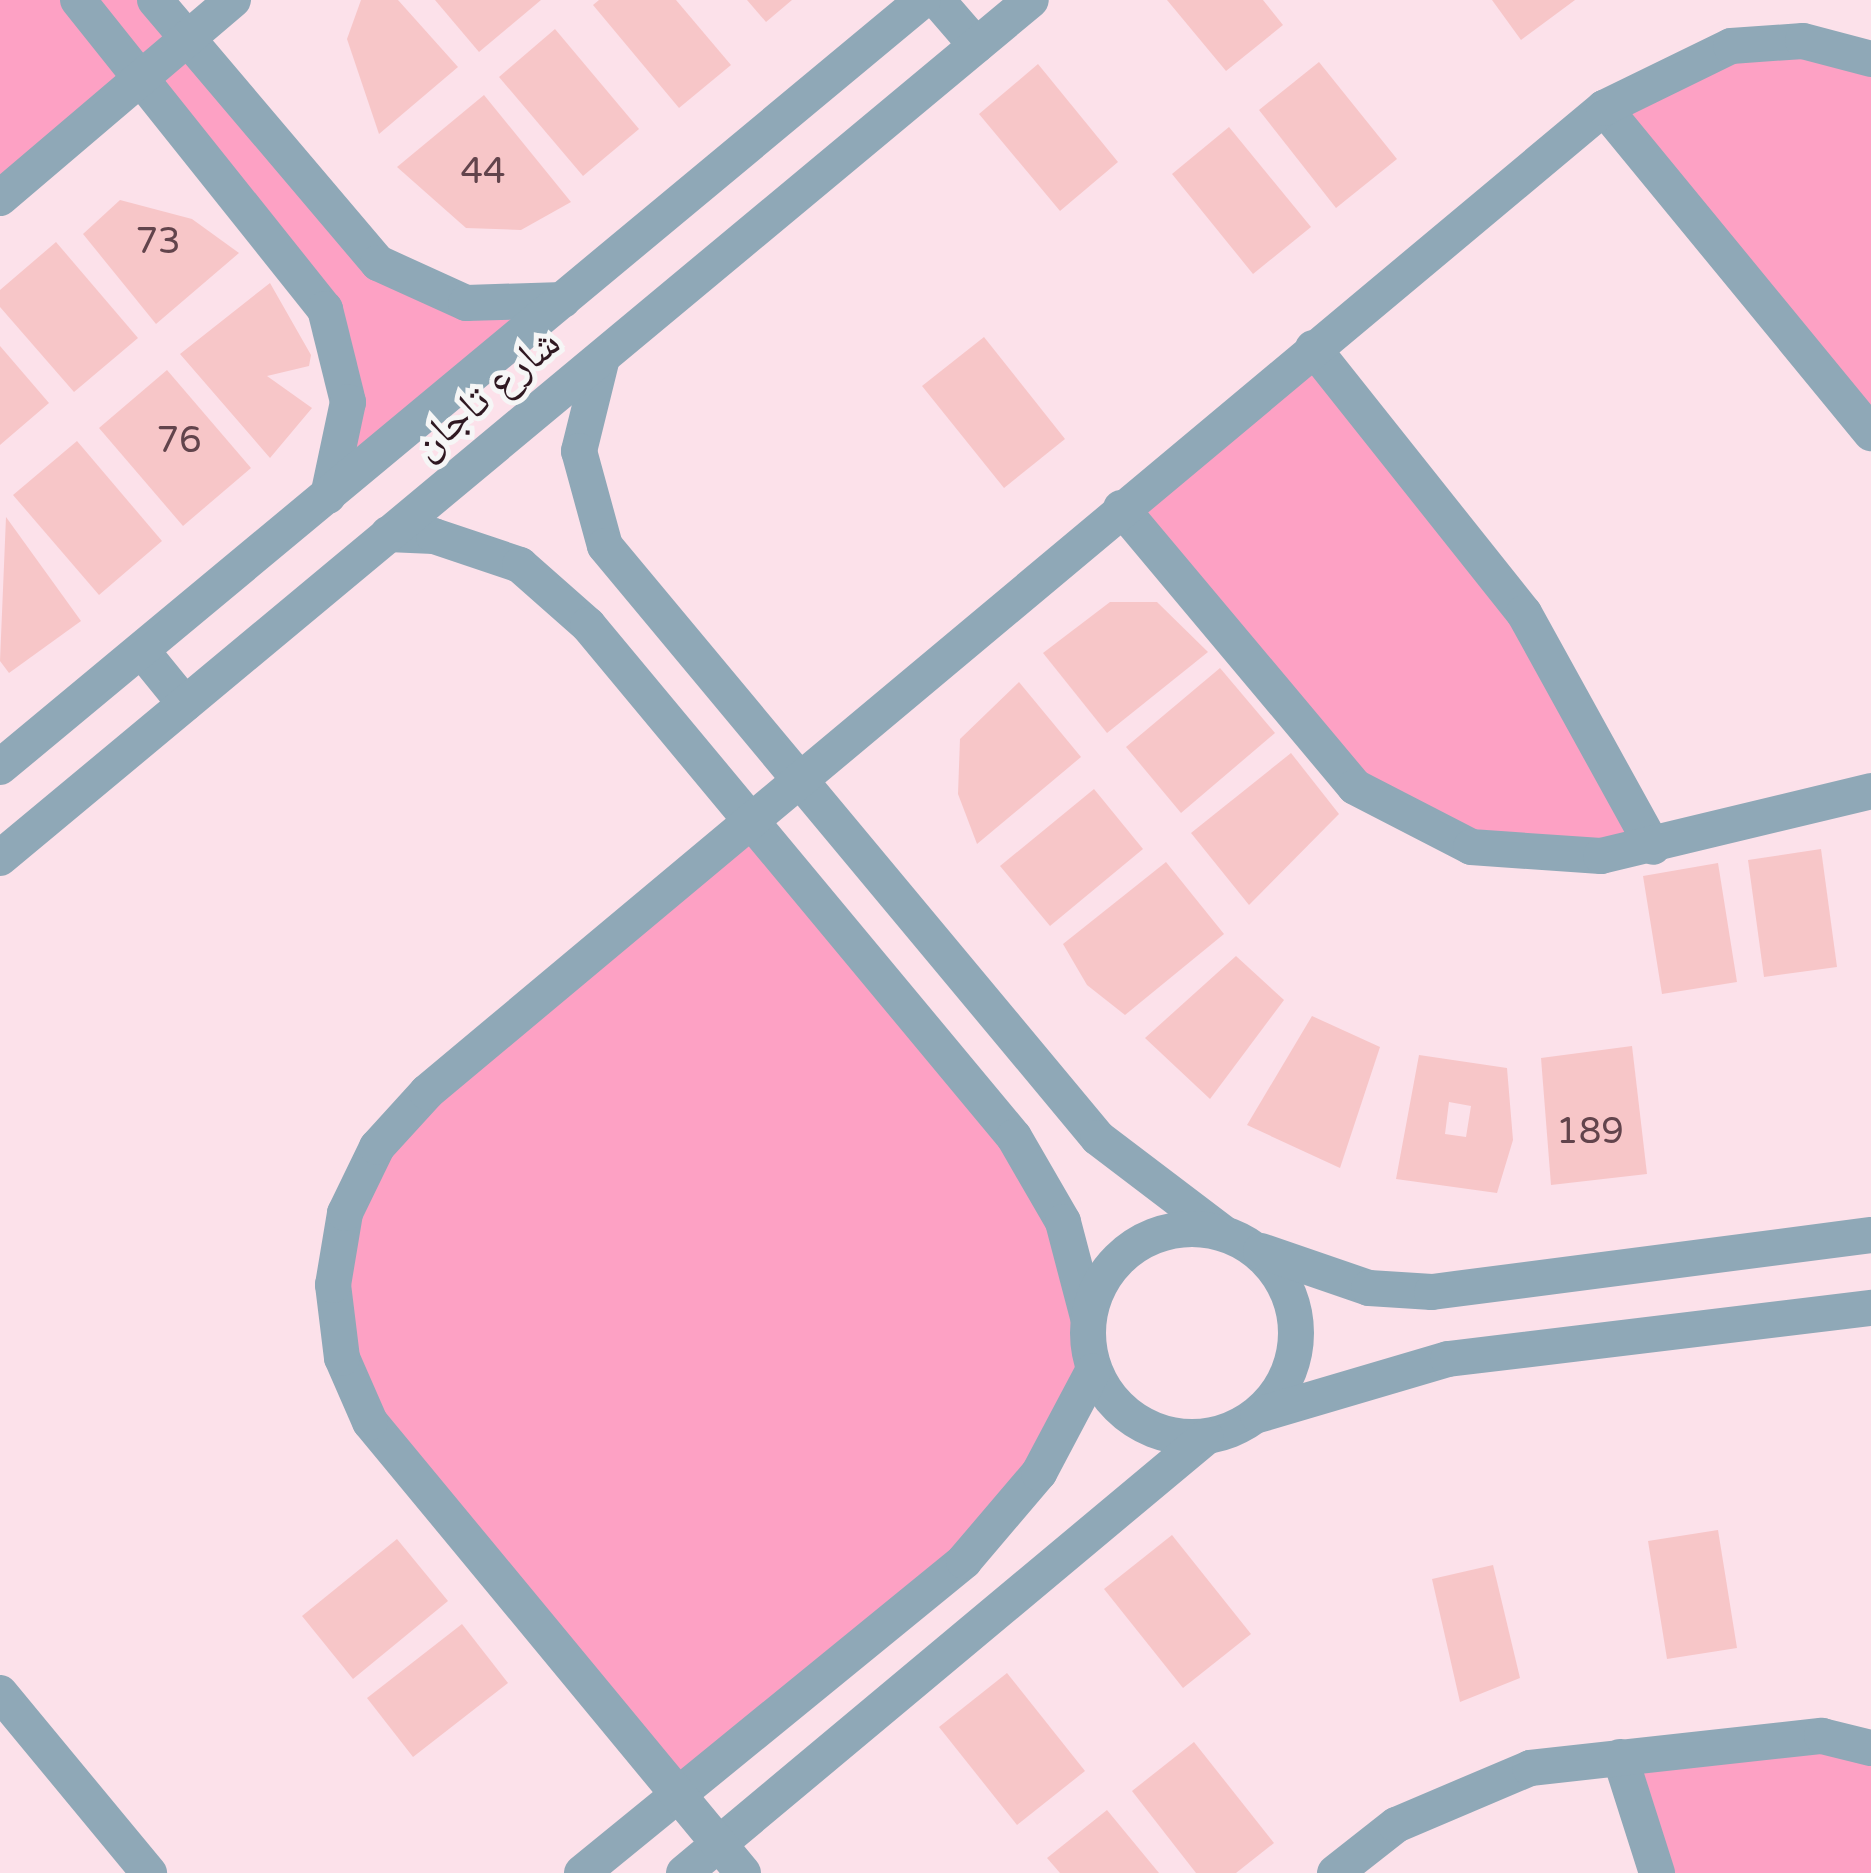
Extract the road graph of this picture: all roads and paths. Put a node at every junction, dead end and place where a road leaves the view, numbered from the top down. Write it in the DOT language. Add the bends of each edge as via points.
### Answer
graph roads {
  1 [pos="78,0"];
  2 [pos="155,0"];
  3 [pos="232,0"];
  4 [pos="923,0"];
  5 [pos="938,0"];
  6 [pos="1030,0"];
  7 [pos="187,39"];
  8 [pos="976,45"];
  9 [pos="1871,59"];
  10 [pos="141,77"];
  11 [pos="1604,107"];
  12 [pos="0,198"];
  13 [pos="562,300"];
  14 [pos="1313,348"];
  15 [pos="604,355"];
  16 [pos="1871,433"];
  17 [pos="328,496"];
  18 [pos="1121,508"];
  19 [pos="388,534"];
  20 [pos="142,651"];
  21 [pos="185,704"];
  22 [pos="0,767"];
  23 [pos="798,781"];
  24 [pos="1871,790"];
  25 [pos="750,820"];
  26 [pos="1653,847"];
  27 [pos="0,858"];
  28 [pos="1871,1234"];
  29 [pos="1237,1239"];
  30 [pos="1871,1308"];
  31 [pos="1088,1317"];
  32 [pos="1093,1371"];
  33 [pos="1255,1417"];
  34 [pos="1206,1437"];
  35 [pos="0,1693"];
  36 [pos="1871,1748"];
  37 [pos="1620,1756"];
  38 [pos="678,1795"];
  39 [pos="718,1844"];
  40 [pos="149,1873"];
  41 [pos="582,1873"];
  42 [pos="684,1873"];
  43 [pos="742,1873"];
  44 [pos="1335,1873"];
  45 [pos="1657,1873"];
  1 -- 10 [label="street"];
  2 -- 7 [label="street"];
  3 -- 7 [label="street"];
  4 -- 13 [label="street, شارع تاجان"];
  5 -- 8 [label="street"];
  6 -- 8 [label="street, شارع تاجان"];
  7 -- 10 [label="street"];
  7 -- 13 [label="street" via="378,263 466,303"];
  8 -- 15 [label="street, شارع تاجان"];
  9 -- 11 [label="street" via="1803,41 1731,46"];
  10 -- 12 [label="street"];
  10 -- 17 [label="street" via="325,309 348,402"];
  11 -- 14 [label="street"];
  11 -- 16 [label="street"];
  13 -- 17 [label="street, شارع تاجان"];
  14 -- 18 [label="street"];
  14 -- 26 [label="street" via="1524,613"];
  15 -- 19 [label="street, شارع تاجان"];
  15 -- 23 [label="street" via="579,451 605,546"];
  17 -- 20 [label="street, شارع تاجان"];
  18 -- 23 [label="street"];
  18 -- 26 [label="street" via="1355,787 1410,823 1536,858"];
  19 -- 21 [label="street, شارع تاجان"];
  19 -- 25 [label="street" via="478,547 556,592"];
  20 -- 21 [label="street"];
  20 -- 22 [label="street, شارع تاجان"];
  21 -- 27 [label="street, شارع تاجان"];
  23 -- 25 [label="street"];
  23 -- 29 [label="street" via="1098,1138"];
  24 -- 26 [label="street"];
  25 -- 31 [label="street" via="1032,1164 1064,1222"];
  25 -- 38 [label="street" via="427,1092 377,1147 345,1213 333,1285 343,1358 370,1422"];
  28 -- 29 [label="street" via="1432,1292 1308,1273"];
  29 -- 31 [label="street" via="1178,1228 1136,1244 1104,1275"];
  29 -- 33 [label="street" via="1283,1283 1297,1330 1293,1363"];
  30 -- 33 [label="street" via="1448,1359"];
  31 -- 32 [label="street"];
  32 -- 34 [label="street" via="1138,1424"];
  32 -- 38 [label="street" via="1039,1473 964,1561"];
  33 -- 34 [label="street"];
  34 -- 39 [label="street"];
  35 -- 40 [label="street"];
  36 -- 37 [label="street" via="1822,1736"];
  37 -- 44 [label="street" via="1460,1791"];
  37 -- 45 [label="street"];
  38 -- 39 [label="street"];
  38 -- 41 [label="street"];
  39 -- 42 [label="street"];
  39 -- 43 [label="street"];
}
